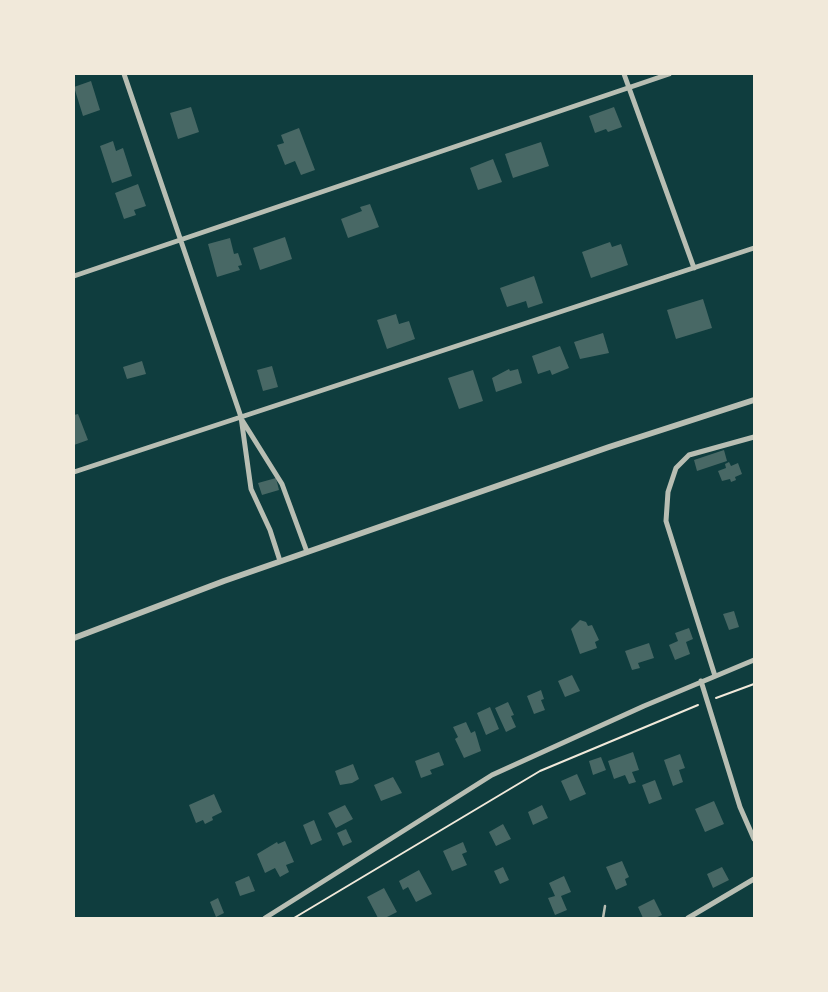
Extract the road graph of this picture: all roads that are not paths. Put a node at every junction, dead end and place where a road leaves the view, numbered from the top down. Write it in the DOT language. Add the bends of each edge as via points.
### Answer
graph roads {
  1 [pos="124,74"];
  2 [pos="624,74"];
  3 [pos="669,74"];
  4 [pos="629,87"];
  5 [pos="182,239"];
  6 [pos="754,248"];
  7 [pos="694,268"];
  8 [pos="74,276"];
  9 [pos="754,400"];
  10 [pos="241,417"];
  11 [pos="754,437"];
  12 [pos="74,472"];
  13 [pos="307,552"];
  14 [pos="280,561"];
  15 [pos="74,638"];
  16 [pos="754,660"];
  17 [pos="715,676"];
  18 [pos="701,681"];
  19 [pos="754,839"];
  20 [pos="754,879"];
  21 [pos="605,906"];
  22 [pos="265,919"];
  23 [pos="603,919"];
  24 [pos="688,919"];
  1 -- 5 [label="street"];
  2 -- 4 [label="street"];
  3 -- 4 [label="street"];
  4 -- 5 [label="street"];
  4 -- 7 [label="street"];
  5 -- 8 [label="street"];
  5 -- 10 [label="street"];
  6 -- 7 [label="street"];
  7 -- 10 [label="street"];
  9 -- 13 [label="street"];
  10 -- 12 [label="street"];
  10 -- 13 [label="street" via="282,484"];
  10 -- 14 [label="street" via="251,489"];
  11 -- 17 [label="street" via="689,455 676,468 668,492 666,522"];
  13 -- 14 [label="street"];
  14 -- 15 [label="street"];
  16 -- 17 [label="street"];
  17 -- 18 [label="street"];
  18 -- 19 [label="street"];
  18 -- 22 [label="street" via="492,775"];
  20 -- 24 [label="street"];
  21 -- 23 [label="lane"];
}
